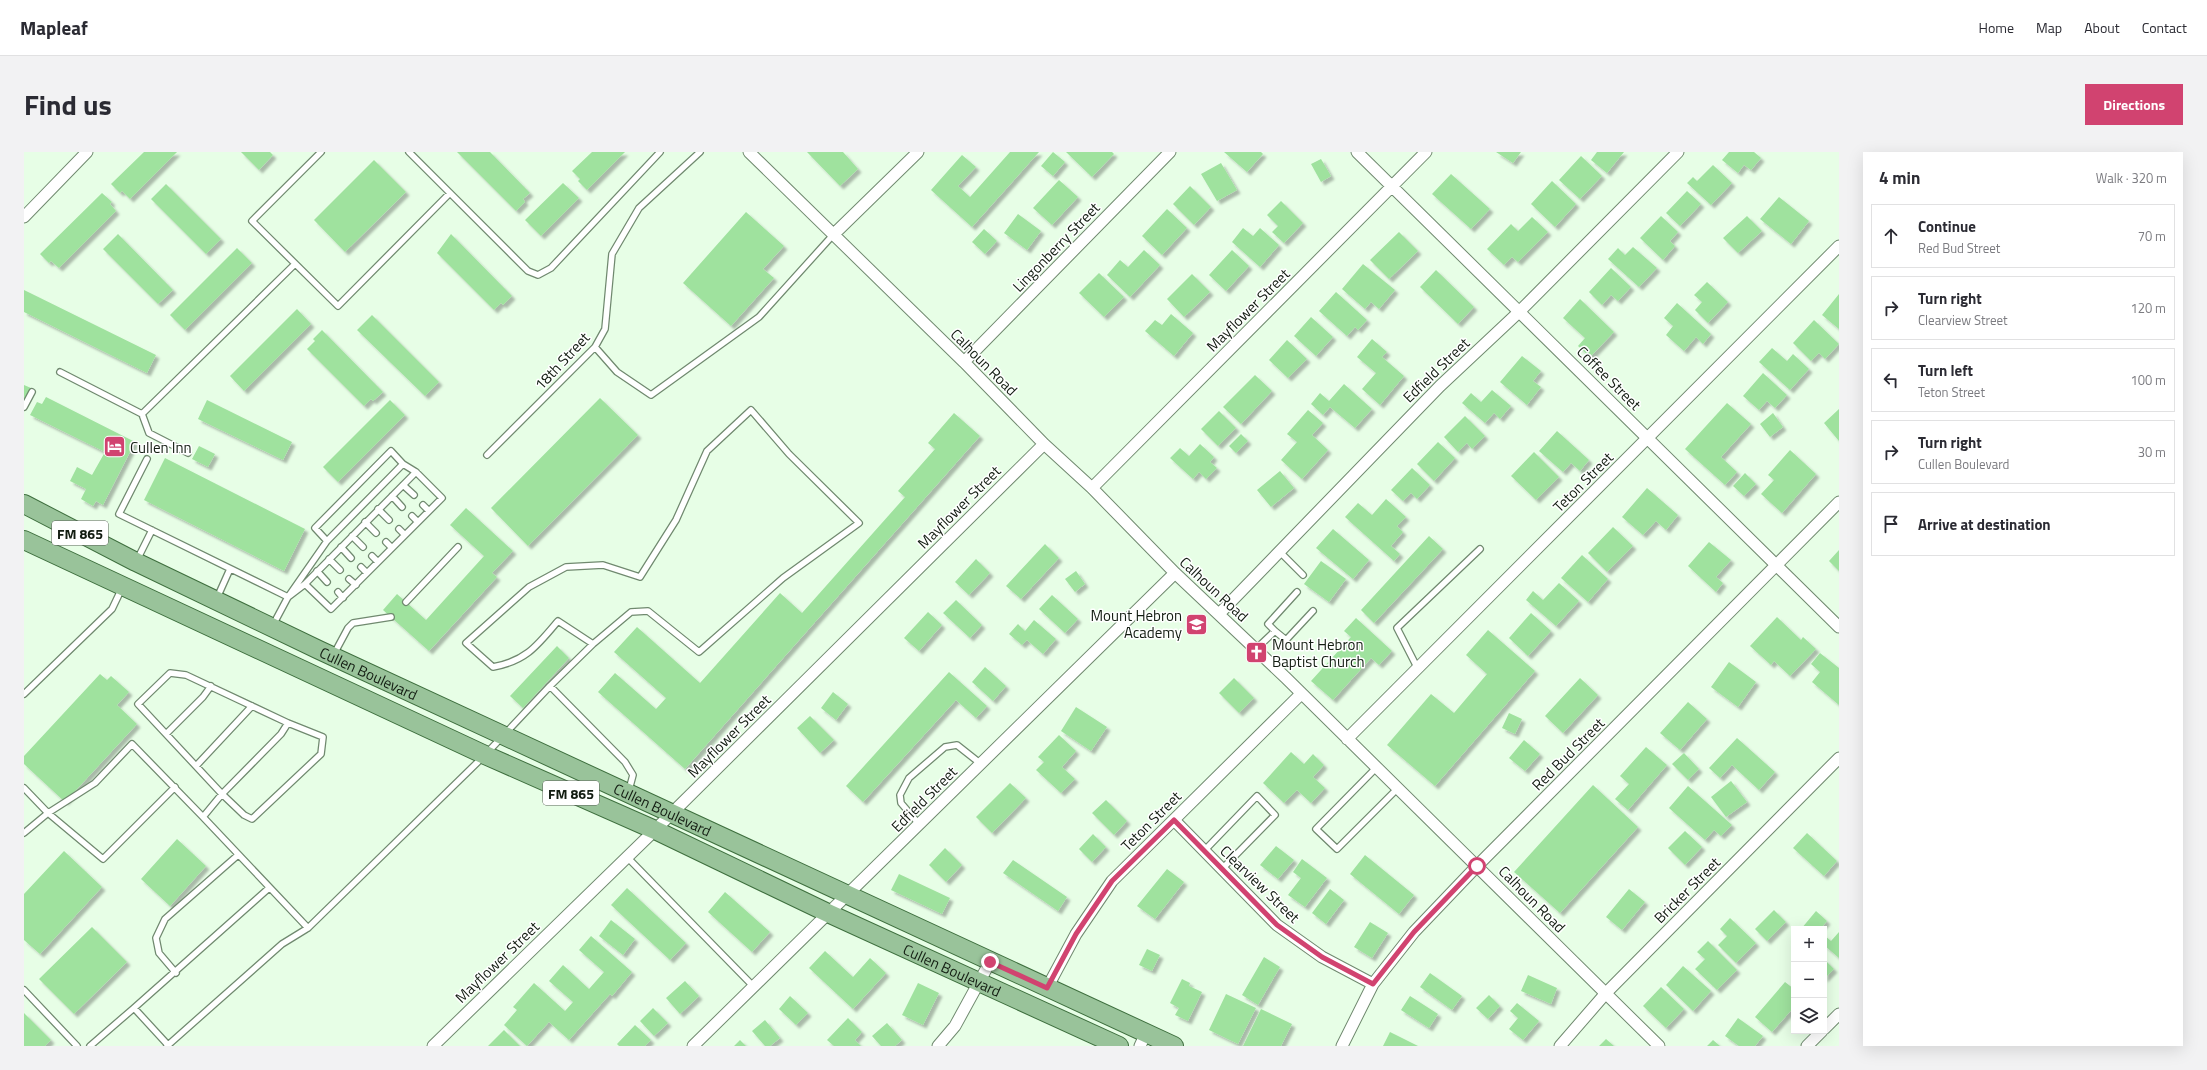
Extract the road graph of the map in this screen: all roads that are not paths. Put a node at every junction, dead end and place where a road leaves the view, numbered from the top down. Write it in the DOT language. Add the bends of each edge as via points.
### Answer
graph roads {
  1 [pos="87,152"];
  2 [pos="321,152"];
  3 [pos="409,152"];
  4 [pos="660,152"];
  5 [pos="700,152"];
  6 [pos="750,152"];
  7 [pos="918,152"];
  8 [pos="1170,152"];
  9 [pos="1357,152"];
  10 [pos="1426,152"];
  11 [pos="1678,152"];
  12 [pos="1393,186"];
  13 [pos="450,193"];
  14 [pos="24,217"];
  15 [pos="833,235"];
  16 [pos="1839,246"];
  17 [pos="295,264"];
  18 [pos="1520,311"];
  19 [pos="595,346"];
  20 [pos="964,362"];
  21 [pos="60,372"];
  22 [pos="32,392"];
  23 [pos="24,407"];
  24 [pos="142,414"];
  25 [pos="1648,438"];
  26 [pos="1044,444"];
  27 [pos="188,453"];
  28 [pos="487,455"];
  29 [pos="147,459"];
  30 [pos="403,464"];
  31 [pos="416,472"];
  32 [pos="403,485"];
  33 [pos="1092,488"];
  34 [pos="414,495"];
  35 [pos="392,496"];
  36 [pos="1839,502"];
  37 [pos="24,504"];
  38 [pos="424,505"];
  39 [pos="402,507"];
  40 [pos="378,509"];
  41 [pos="429,511"];
  42 [pos="412,516"];
  43 [pos="389,520"];
  44 [pos="365,522"];
  45 [pos="418,522"];
  46 [pos="399,529"];
  47 [pos="152,530"];
  48 [pos="376,533"];
  49 [pos="352,536"];
  50 [pos="405,536"];
  51 [pos="24,540"];
  52 [pos="327,541"];
  53 [pos="386,542"];
  54 [pos="341,547"];
  55 [pos="363,547"];
  56 [pos="458,547"];
  57 [pos="392,548"];
  58 [pos="1480,549"];
  59 [pos="1280,552"];
  60 [pos="372,556"];
  61 [pos="351,558"];
  62 [pos="329,559"];
  63 [pos="136,562"];
  64 [pos="378,562"];
  65 [pos="1778,565"];
  66 [pos="361,567"];
  67 [pos="230,569"];
  68 [pos="340,570"];
  69 [pos="317,571"];
  70 [pos="367,573"];
  71 [pos="1175,573"];
  72 [pos="1303,575"];
  73 [pos="349,579"];
  74 [pos="327,582"];
  75 [pos="305,584"];
  76 [pos="356,585"];
  77 [pos="123,586"];
  78 [pos="338,592"];
  79 [pos="1297,592"];
  80 [pos="288,597"];
  81 [pos="343,598"];
  82 [pos="216,600"];
  83 [pos="406,602"];
  84 [pos="1313,611"];
  85 [pos="1219,614"];
  86 [pos="391,617"];
  87 [pos="272,627"];
  88 [pos="1839,627"];
  89 [pos="1275,631"];
  90 [pos="593,644"];
  91 [pos="1256,649"];
  92 [pos="326,653"];
  93 [pos="1419,670"];
  94 [pos="309,672"];
  95 [pos="211,686"];
  96 [pos="550,686"];
  97 [pos="24,694"];
  98 [pos="1301,694"];
  99 [pos="252,706"];
  100 [pos="288,723"];
  101 [pos="166,734"];
  102 [pos="504,736"];
  103 [pos="1347,739"];
  104 [pos="486,755"];
  105 [pos="1839,758"];
  106 [pos="981,764"];
  107 [pos="196,766"];
  108 [pos="1376,768"];
  109 [pos="24,788"];
  110 [pos="175,788"];
  111 [pos="1397,788"];
  112 [pos="628,793"];
  113 [pos="222,794"];
  114 [pos="672,812"];
  115 [pos="48,813"];
  116 [pos="203,817"];
  117 [pos="1174,820"];
  118 [pos="920,824"];
  119 [pos="655,830"];
  120 [pos="24,832"];
  121 [pos="1204,851"];
  122 [pos="238,855"];
  123 [pos="627,857"];
  124 [pos="1477,866"];
  125 [pos="1222,869"];
  126 [pos="269,888"];
  127 [pos="848,895"];
  128 [pos="830,914"];
  129 [pos="308,928"];
  130 [pos="990,962"];
  131 [pos="176,973"];
  132 [pos="980,983"];
  133 [pos="1373,984"];
  134 [pos="754,987"];
  135 [pos="1047,988"];
  136 [pos="24,990"];
  137 [pos="1606,993"];
  138 [pos="134,1008"];
  139 [pos="1037,1009"];
  140 [pos="1839,1014"];
  141 [pos="1827,1026"];
  142 [pos="1819,1034"];
  143 [pos="1143,1040"];
  144 [pos="77,1046"];
  145 [pos="90,1046"];
  146 [pos="168,1046"];
  147 [pos="433,1046"];
  148 [pos="693,1046"];
  149 [pos="938,1046"];
  150 [pos="1118,1046"];
  151 [pos="1174,1046"];
  152 [pos="1342,1046"];
  153 [pos="1560,1046"];
  154 [pos="1659,1046"];
  155 [pos="1807,1046"];
  1 -- 14 [label="street"];
  2 -- 17 [label="lane" via="252,222"];
  3 -- 13 [label="lane"];
  4 -- 13 [label="lane" via="551,268 538,275 528,271"];
  5 -- 19 [label="lane, 18th Street" via="638,208 612,254 605,329"];
  6 -- 15 [label="street, Calhoun Road"];
  7 -- 15 [label="street"];
  8 -- 20 [label="street, Lingonberry Street"];
  9 -- 12 [label="street, Coffee Street"];
  10 -- 12 [label="street, Mayflower Street"];
  11 -- 18 [label="street, Edfield Street"];
  12 -- 18 [label="street, Coffee Street"];
  12 -- 33 [label="street, Mayflower Street"];
  13 -- 17 [label="lane" via="338,306"];
  15 -- 19 [label="lane" via="759,317 651,395 617,372"];
  15 -- 20 [label="street, Calhoun Road"];
  16 -- 25 [label="street, Teton Street"];
  17 -- 24 [label="lane"];
  18 -- 25 [label="street, Coffee Street"];
  18 -- 59 [label="street, Edfield Street" via="1440,386"];
  19 -- 28 [label="lane, 18th Street"];
  20 -- 26 [label="street, Calhoun Road"];
  21 -- 24 [label="lane"];
  22 -- 23 [label="lane"];
  24 -- 27 [label="lane" via="148,433"];
  25 -- 65 [label="street, Coffee Street"];
  25 -- 93 [label="street, Teton Street"];
  26 -- 33 [label="street, Calhoun Road"];
  26 -- 114 [label="street, Mayflower Street"];
  29 -- 47 [label="lane" via="120,514"];
  30 -- 31 [label="lane"];
  30 -- 52 [label="lane" via="335,529"];
  30 -- 52 [label="lane" via="391,451 378,468 327,520 315,528"];
  31 -- 32 [label="lane"];
  31 -- 41 [label="lane" via="442,498"];
  32 -- 34 [label="lane"];
  32 -- 35 [label="lane"];
  33 -- 71 [label="street, Calhoun Road"];
  35 -- 39 [label="lane"];
  35 -- 40 [label="lane"];
  36 -- 65 [label="street, Red Bud Street"];
  37 -- 63 [label="main road, Cullen Boulevard / FM 865"];
  38 -- 41 [label="lane"];
  40 -- 43 [label="lane"];
  40 -- 44 [label="lane"];
  41 -- 45 [label="lane"];
  42 -- 45 [label="lane"];
  44 -- 48 [label="lane"];
  44 -- 49 [label="lane"];
  45 -- 50 [label="lane"];
  46 -- 50 [label="lane"];
  47 -- 63 [label="lane"];
  47 -- 67 [label="lane"];
  49 -- 54 [label="lane"];
  49 -- 55 [label="lane"];
  50 -- 57 [label="lane"];
  51 -- 77 [label="main road, Cullen Boulevard / FM 865"];
  52 -- 80 [label="lane"];
  53 -- 57 [label="lane"];
  54 -- 61 [label="lane"];
  54 -- 62 [label="lane"];
  56 -- 83 [label="lane"];
  57 -- 64 [label="lane"];
  58 -- 93 [label="lane" via="1397,628"];
  59 -- 72 [label="lane"];
  59 -- 85 [label="street, Edfield Street"];
  60 -- 64 [label="lane"];
  62 -- 68 [label="lane"];
  62 -- 69 [label="lane"];
  63 -- 77 [label="main road"];
  63 -- 82 [label="main road, Cullen Boulevard / FM 865"];
  64 -- 70 [label="lane"];
  65 -- 88 [label="street, Coffee Street"];
  65 -- 124 [label="street, Red Bud Street"];
  66 -- 70 [label="lane"];
  67 -- 80 [label="lane"];
  67 -- 82 [label="lane"];
  69 -- 74 [label="lane"];
  69 -- 75 [label="lane"];
  70 -- 76 [label="lane"];
  71 -- 85 [label="street, Calhoun Road"];
  71 -- 106 [label="street, Edfield Street"];
  73 -- 76 [label="lane"];
  75 -- 80 [label="lane"];
  75 -- 81 [label="lane" via="331,609"];
  76 -- 81 [label="lane"];
  77 -- 94 [label="main road, Cullen Boulevard / FM 865"];
  77 -- 97 [label="lane" via="112,609"];
  78 -- 81 [label="lane"];
  79 -- 89 [label="lane" via="1268,624"];
  80 -- 87 [label="lane"];
  82 -- 87 [label="main road, Cullen Boulevard / FM 865"];
  84 -- 89 [label="lane" via="1286,640"];
  85 -- 91 [label="street, Calhoun Road"];
  86 -- 92 [label="lane" via="353,623"];
  87 -- 92 [label="main road, Cullen Boulevard / FM 865"];
  89 -- 91 [label="lane"];
  90 -- 90 [label="lane" via="558,621 539,644 513,663 492,667 466,643 530,587 566,567 603,565 640,577 676,520 707,451 751,410 789,454 859,523 782,578 699,652 648,612 631,612"];
  90 -- 96 [label="lane"];
  91 -- 98 [label="street, Calhoun Road"];
  92 -- 94 [label="main road"];
  92 -- 102 [label="main road, Cullen Boulevard / FM 865"];
  93 -- 103 [label="street, Teton Street"];
  94 -- 104 [label="main road, Cullen Boulevard / FM 865"];
  95 -- 99 [label="lane"];
  95 -- 101 [label="lane"];
  95 -- 101 [label="lane" via="186,675 170,673 138,704"];
  96 -- 102 [label="lane"];
  96 -- 112 [label="lane" via="625,762 633,775"];
  98 -- 103 [label="street, Calhoun Road"];
  98 -- 117 [label="street, Teton Street"];
  99 -- 100 [label="lane"];
  99 -- 107 [label="lane"];
  100 -- 113 [label="lane" via="281,734"];
  100 -- 113 [label="lane" via="323,737 321,754 252,819 244,815"];
  101 -- 107 [label="lane"];
  102 -- 104 [label="lane"];
  102 -- 112 [label="main road, Cullen Boulevard / FM 865"];
  103 -- 108 [label="street, Calhoun Road"];
  104 -- 119 [label="main road, Cullen Boulevard / FM 865"];
  104 -- 129 [label="lane"];
  105 -- 137 [label="street, Bricker Street"];
  106 -- 118 [label="street, Edfield Street"];
  106 -- 118 [label="lane" via="957,745 945,747 909,778 900,795 901,803"];
  107 -- 113 [label="lane"];
  108 -- 111 [label="street, Calhoun Road"];
  108 -- 111 [label="lane" via="1316,829 1337,849"];
  109 -- 115 [label="lane"];
  110 -- 115 [label="lane" via="132,744 95,783"];
  110 -- 115 [label="lane" via="103,859"];
  110 -- 116 [label="lane"];
  111 -- 124 [label="street, Calhoun Road"];
  112 -- 114 [label="main road, Cullen Boulevard / FM 865"];
  113 -- 116 [label="lane"];
  114 -- 119 [label="street, Mayflower Street"];
  114 -- 127 [label="main road, Cullen Boulevard / FM 865"];
  115 -- 120 [label="lane"];
  116 -- 122 [label="lane"];
  117 -- 121 [label="street, Clearview Street"];
  117 -- 135 [label="street, Teton Street" via="1112,881 1076,934"];
  118 -- 127 [label="street, Edfield Street"];
  119 -- 123 [label="street, Mayflower Street"];
  119 -- 128 [label="main road, Cullen Boulevard / FM 865"];
  121 -- 125 [label="street, Clearview Street"];
  121 -- 125 [label="lane" via="1257,796 1275,815"];
  122 -- 126 [label="lane"];
  122 -- 131 [label="lane" via="165,919 156,938 159,953"];
  123 -- 134 [label="lane"];
  123 -- 147 [label="street, Mayflower Street"];
  124 -- 133 [label="street, Red Bud Street" via="1414,932"];
  124 -- 137 [label="street, Calhoun Road"];
  125 -- 133 [label="street, Clearview Street" via="1277,925 1322,957"];
  126 -- 129 [label="lane"];
  126 -- 131 [label="lane"];
  127 -- 128 [label="street, Edfield Street"];
  127 -- 130 [label="main road, Cullen Boulevard / FM 865"];
  128 -- 132 [label="main road, Cullen Boulevard / FM 865"];
  128 -- 134 [label="street, Edfield Street"];
  129 -- 146 [label="lane" via="282,944"];
  130 -- 132 [label="street"];
  130 -- 135 [label="main road, Cullen Boulevard / FM 865"];
  131 -- 138 [label="lane"];
  132 -- 139 [label="main road, Cullen Boulevard / FM 865"];
  132 -- 149 [label="street" via="955,1026"];
  133 -- 152 [label="street, Red Bud Street"];
  134 -- 148 [label="street, Edfield Street"];
  135 -- 139 [label="main road"];
  135 -- 143 [label="main road, Cullen Boulevard / FM 865"];
  136 -- 144 [label="lane"];
  137 -- 153 [label="street, Bricker Street"];
  137 -- 154 [label="street, Calhoun Road"];
  138 -- 145 [label="lane"];
  138 -- 146 [label="lane"];
  139 -- 150 [label="main road, Cullen Boulevard / FM 865"];
  140 -- 141 [label="street"];
  142 -- 155 [label="street"];
  143 -- 151 [label="main road, Cullen Boulevard / FM 865"];
}
